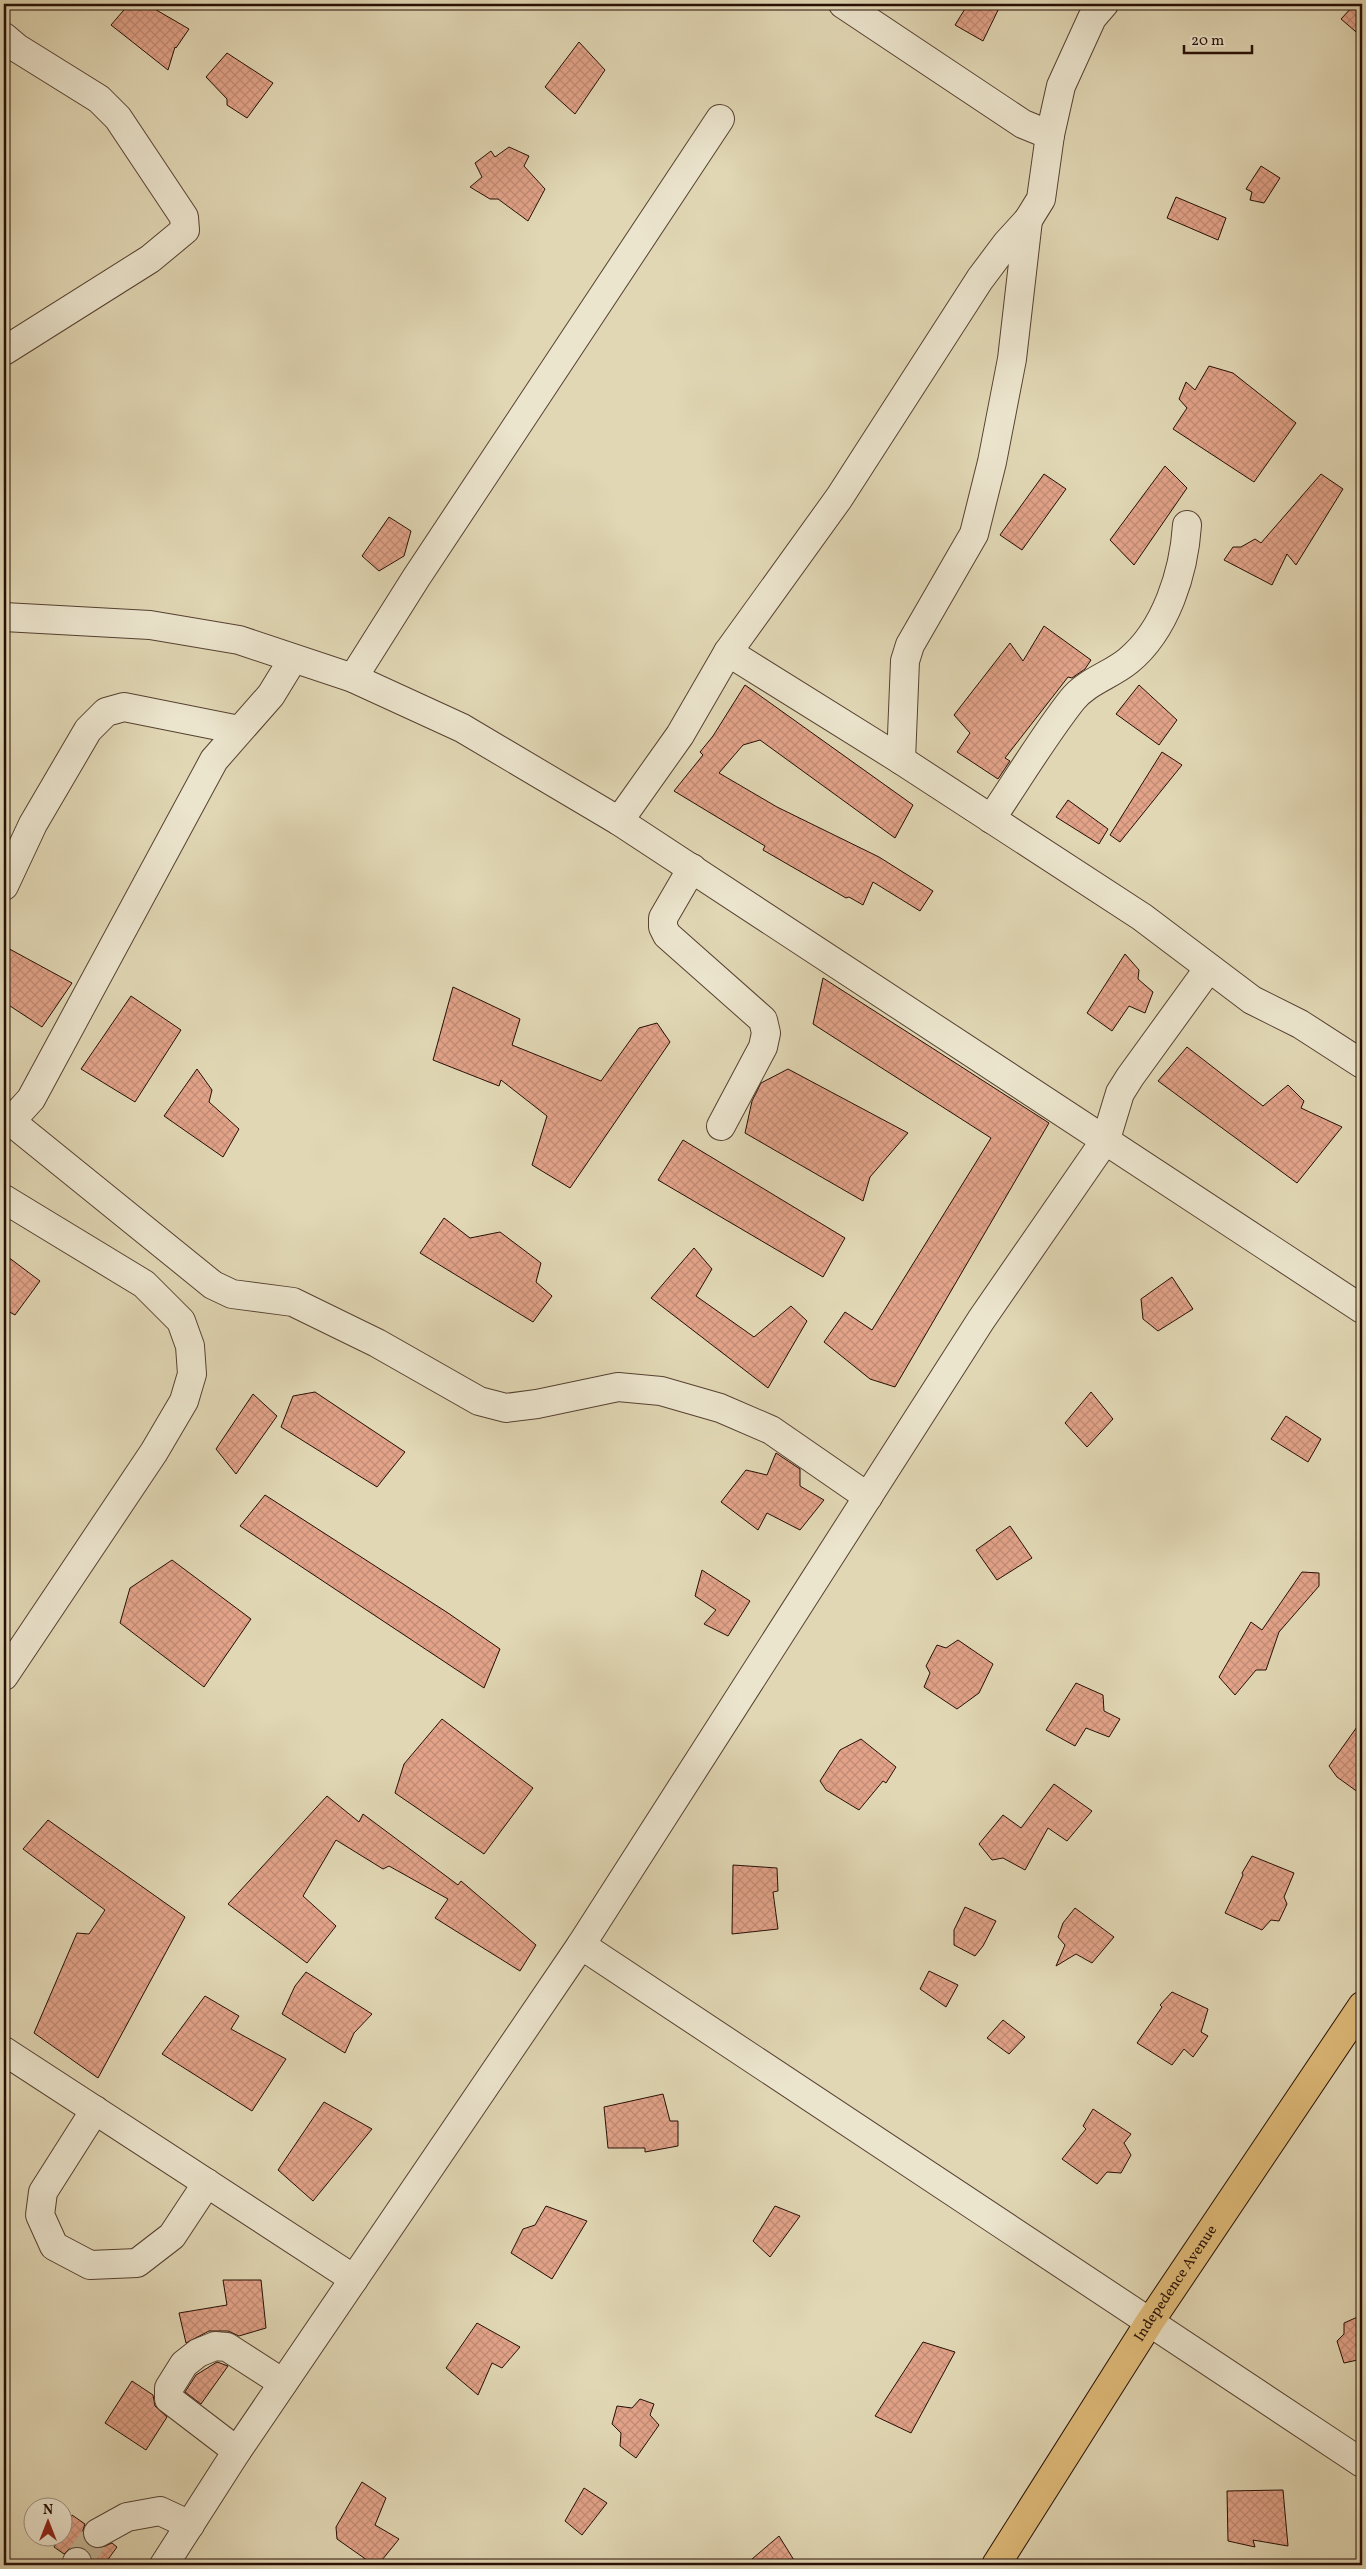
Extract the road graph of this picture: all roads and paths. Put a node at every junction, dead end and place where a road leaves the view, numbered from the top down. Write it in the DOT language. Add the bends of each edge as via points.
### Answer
graph roads {
  1 [pos="842,4"];
  2 [pos="1104,4"];
  3 [pos="4,37"];
  4 [pos="720,119"];
  5 [pos="1050,136"];
  6 [pos="1028,220"];
  7 [pos="4,351"];
  8 [pos="1187,525"];
  9 [pos="4,618"];
  10 [pos="728,652"];
  11 [pos="293,659"];
  12 [pos="353,678"];
  13 [pos="239,730"];
  14 [pos="901,760"];
  15 [pos="991,819"];
  16 [pos="619,821"];
  17 [pos="692,868"];
  18 [pos="4,886"];
  19 [pos="1209,968"];
  20 [pos="1362,1064"];
  21 [pos="8,1119"];
  22 [pos="721,1126"];
  23 [pos="1106,1138"];
  24 [pos="4,1199"];
  25 [pos="1362,1310"];
  26 [pos="868,1497"];
  27 [pos="4,1676"];
  28 [pos="581,1945"];
  29 [pos="1362,2006"];
  30 [pos="4,2050"];
  31 [pos="95,2110"];
  32 [pos="207,2183"];
  33 [pos="354,2279"];
  34 [pos="1149,2323"];
  35 [pos="283,2383"];
  36 [pos="237,2451"];
  37 [pos="1362,2463"];
  38 [pos="190,2526"];
  39 [pos="98,2533"];
  40 [pos="164,2565"];
  41 [pos="996,2565"];
  1 -- 5 [label="street" via="1023,124"];
  2 -- 5 [label="street" via="1092,18 1061,86"];
  3 -- 7 [label="street" via="99,99 118,118 186,223 178,238 150,259"];
  4 -- 12 [label="street"];
  5 -- 6 [label="street" via="1041,199"];
  6 -- 10 [label="street" via="980,279 839,498"];
  6 -- 14 [label="street" via="1012,359 992,462 974,534 910,645 905,661"];
  8 -- 15 [label="street" via="1186,546 1174,590 1157,626 1128,661 1073,698"];
  9 -- 11 [label="street" via="150,625 239,640"];
  10 -- 14 [label="street"];
  10 -- 16 [label="street" via="680,735"];
  11 -- 12 [label="street"];
  11 -- 13 [label="street" via="271,695"];
  12 -- 16 [label="street" via="462,728"];
  13 -- 18 [label="street" via="124,707 106,712 88,730 33,824"];
  13 -- 21 [label="street" via="214,760 31,1099"];
  14 -- 15 [label="street"];
  15 -- 19 [label="street" via="1142,917"];
  16 -- 17 [label="street"];
  17 -- 22 [label="street" via="663,918 663,927 667,935 763,1020 766,1033 763,1047"];
  17 -- 23 [label="street"];
  19 -- 20 [label="street" via="1252,1000 1300,1024"];
  19 -- 23 [label="street" via="1120,1093"];
  21 -- 26 [label="street" via="206,1279 226,1291 293,1302 377,1343 478,1401 506,1408 618,1386 661,1391 720,1408 771,1430"];
  23 -- 25 [label="street"];
  23 -- 26 [label="street" via="981,1320"];
  24 -- 27 [label="street" via="144,1284 181,1321 190,1346 192,1374 184,1401 154,1452"];
  26 -- 28 [label="street"];
  28 -- 33 [label="street"];
  28 -- 34 [label="street"];
  29 -- 34 [label="main road, Indepedence Avenue"];
  30 -- 31 [label="street"];
  31 -- 32 [label="street"];
  31 -- 32 [label="street" via="43,2192 40,2215 54,2246 90,2265 137,2263 172,2236"];
  32 -- 33 [label="street"];
  33 -- 35 [label="street"];
  34 -- 37 [label="street"];
  34 -- 41 [label="main road, Indepedence Avenue"];
  35 -- 36 [label="street"];
  35 -- 36 [label="street" via="227,2347 210,2347 184,2364 169,2388 169,2399"];
  36 -- 38 [label="street"];
  38 -- 39 [label="street" via="160,2511 127,2517"];
  38 -- 40 [label="street"];
}
